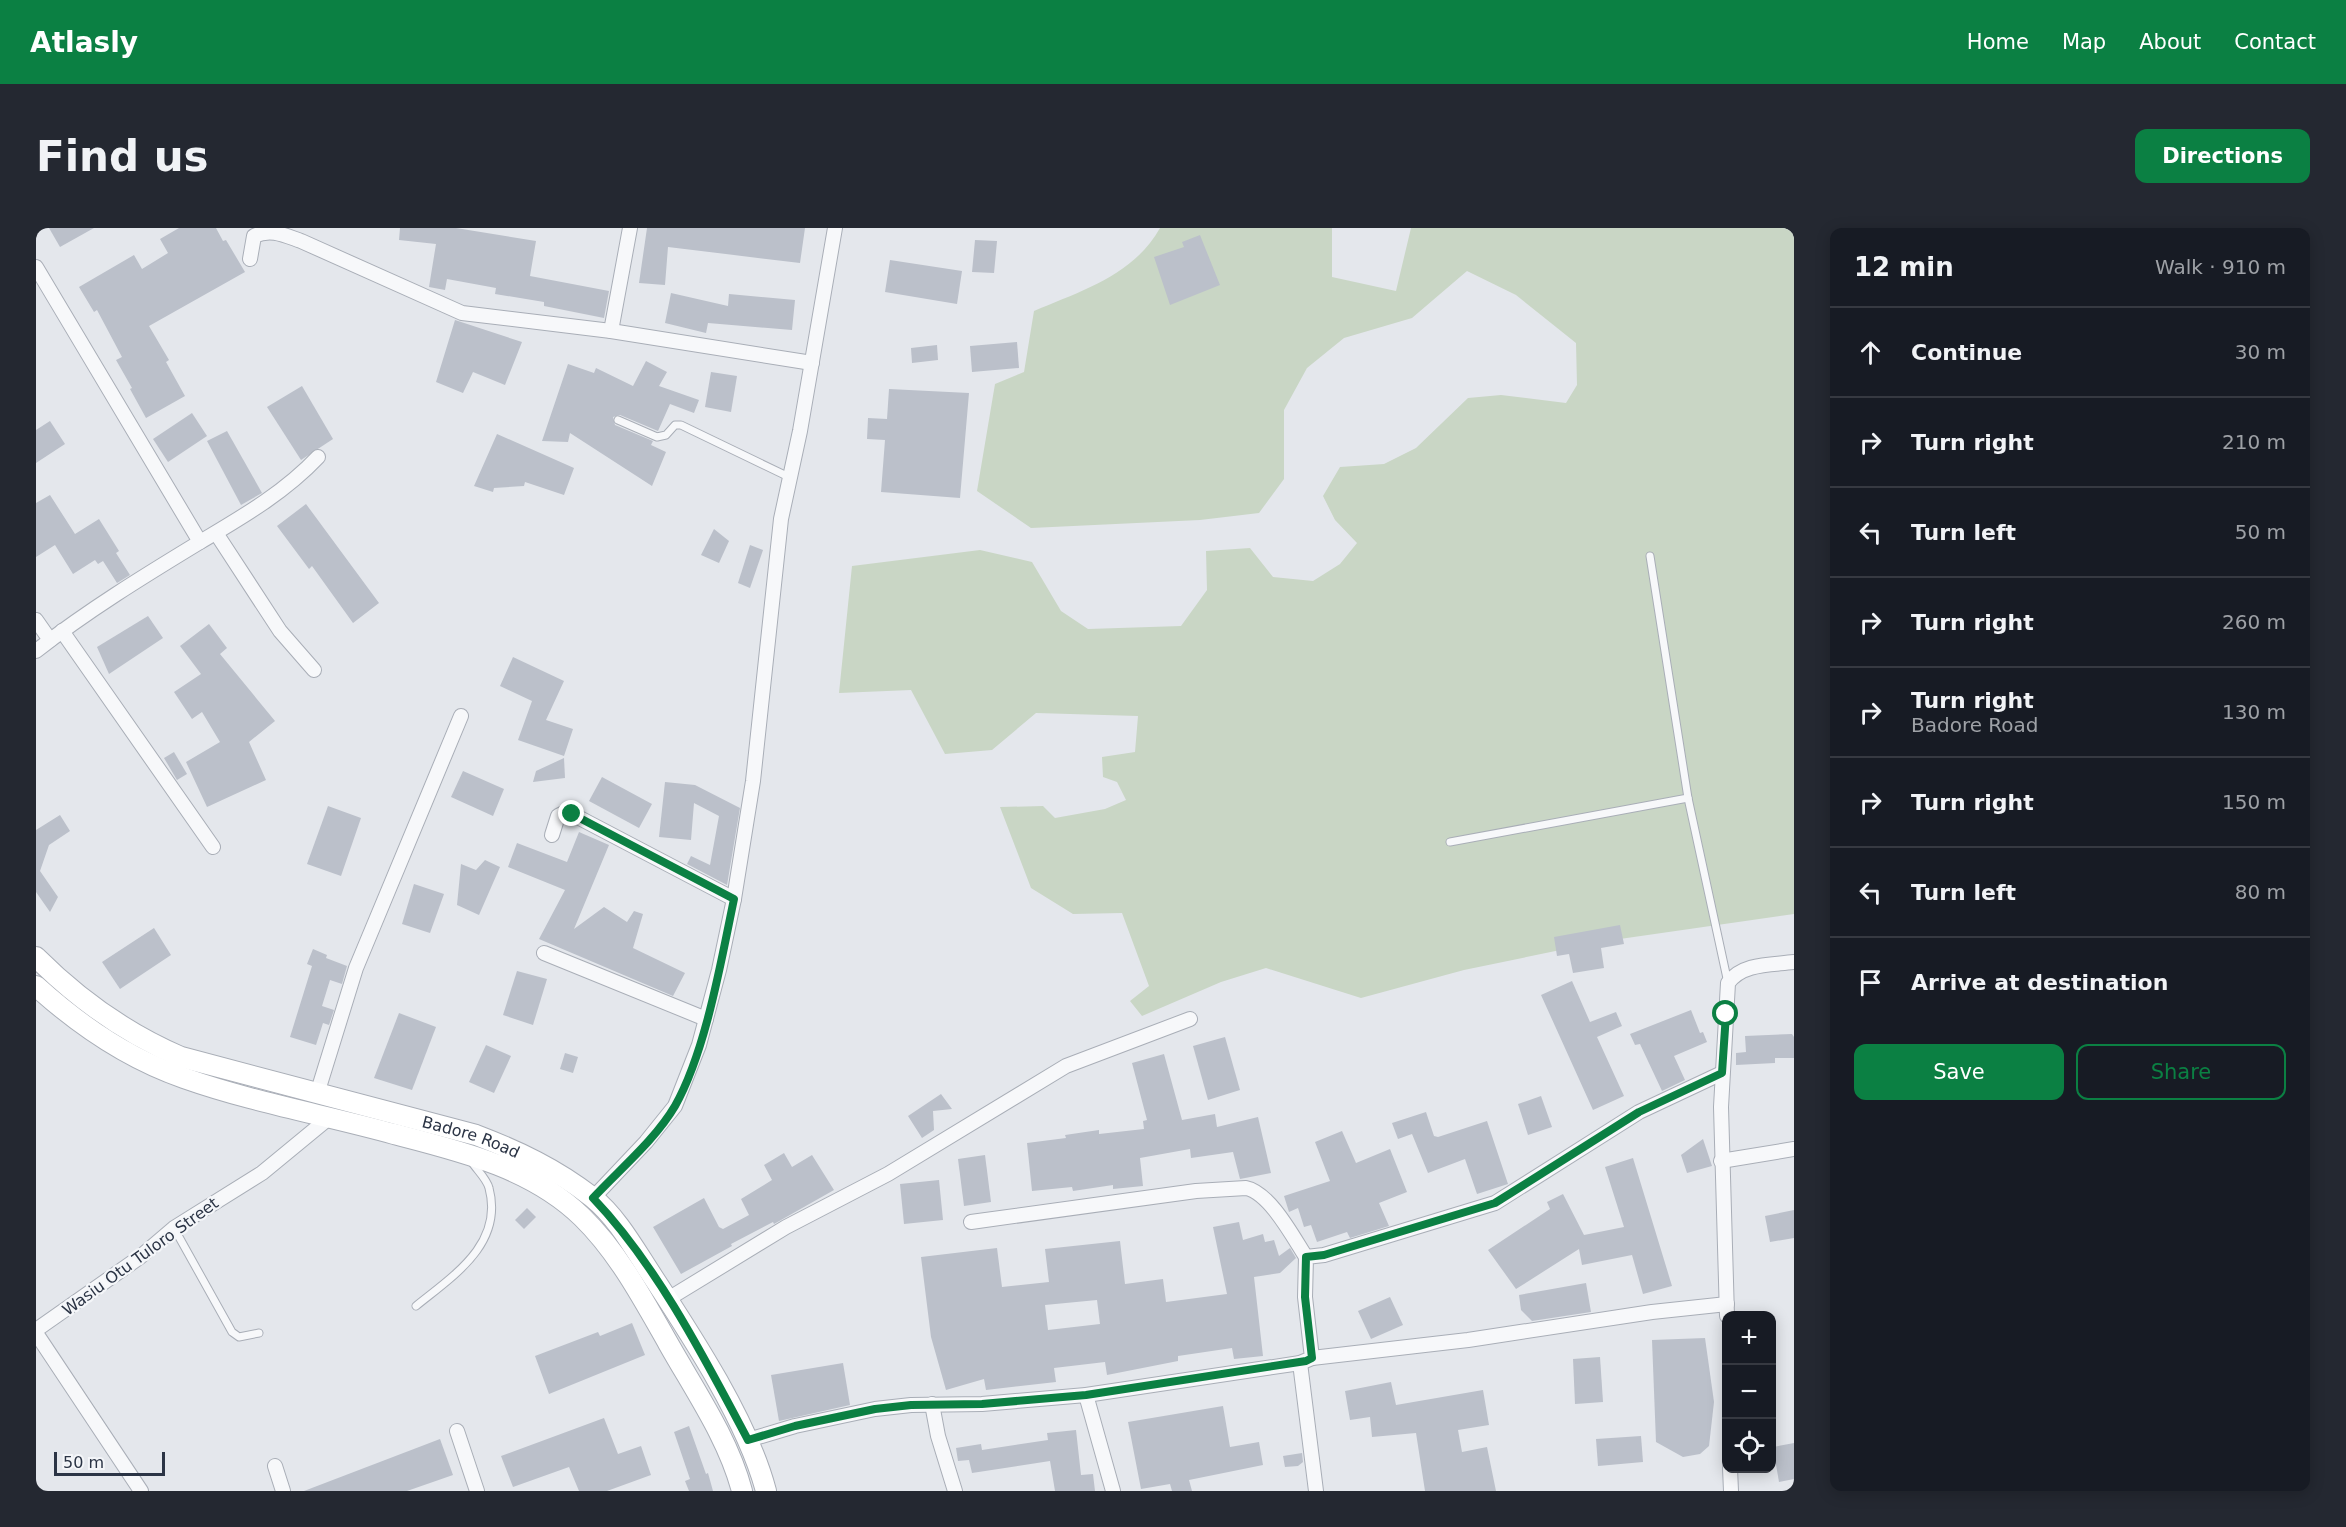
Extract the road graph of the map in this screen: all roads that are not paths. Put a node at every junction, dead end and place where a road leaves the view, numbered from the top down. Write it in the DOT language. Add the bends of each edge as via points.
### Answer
graph roads {
  1 [pos="630,228"];
  2 [pos="835,228"];
  3 [pos="250,259"];
  4 [pos="36,267"];
  5 [pos="611,331"];
  6 [pos="812,363"];
  7 [pos="618,420"];
  8 [pos="318,457"];
  9 [pos="791,478"];
  10 [pos="216,533"];
  11 [pos="200,542"];
  12 [pos="1650,556"];
  13 [pos="36,620"];
  14 [pos="62,631"];
  15 [pos="50,640"];
  16 [pos="36,651"];
  17 [pos="314,670"];
  18 [pos="461,716"];
  19 [pos="1688,798"];
  20 [pos="552,835"];
  21 [pos="1450,842"];
  22 [pos="213,847"];
  23 [pos="734,899"];
  24 [pos="544,952"];
  25 [pos="36,957"];
  26 [pos="1794,962"];
  27 [pos="1728,983"];
  28 [pos="36,986"];
  29 [pos="706,1019"];
  30 [pos="1190,1019"];
  31 [pos="1722,1073"];
  32 [pos="317,1094"];
  33 [pos="330,1117"];
  34 [pos="1794,1149"];
  35 [pos="466,1154"];
  36 [pos="1722,1161"];
  37 [pos="593,1198"];
  38 [pos="971,1222"];
  39 [pos="174,1228"];
  40 [pos="1306,1257"];
  41 [pos="668,1299"];
  42 [pos="416,1306"];
  43 [pos="1727,1310"];
  44 [pos="36,1332"];
  45 [pos="260,1334"];
  46 [pos="1306,1360"];
  47 [pos="1086,1395"];
  48 [pos="932,1404"];
  49 [pos="457,1431"];
  50 [pos="748,1440"];
  51 [pos="275,1466"];
  52 [pos="1730,1473"];
  53 [pos="141,1491"];
  54 [pos="283,1491"];
  55 [pos="477,1491"];
  56 [pos="742,1491"];
  57 [pos="766,1491"];
  58 [pos="954,1491"];
  59 [pos="1113,1491"];
  60 [pos="1316,1491"];
  61 [pos="1731,1491"];
  1 -- 5 [label="street"];
  2 -- 6 [label="street"];
  3 -- 5 [label="street" via="254,236 264,231 277,233 462,313"];
  4 -- 11 [label="street"];
  5 -- 6 [label="street"];
  6 -- 9 [label="street"];
  7 -- 9 [label="lane" via="657,437 666,435 675,424 681,425"];
  8 -- 10 [label="street" via="265,503"];
  9 -- 23 [label="street" via="778,545 753,781"];
  10 -- 11 [label="street"];
  10 -- 17 [label="street" via="280,631"];
  11 -- 14 [label="street"];
  12 -- 19 [label="lane"];
  13 -- 15 [label="street"];
  14 -- 15 [label="street"];
  14 -- 22 [label="street"];
  15 -- 16 [label="street"];
  18 -- 32 [label="street" via="356,968"];
  19 -- 21 [label="lane"];
  19 -- 27 [label="lane"];
  20 -- 23 [label="street" via="558,816 572,814"];
  23 -- 29 [label="street"];
  24 -- 29 [label="street"];
  25 -- 32 [label="main road, Badore Road" via="75,995 151,1044 211,1066"];
  26 -- 27 [label="street" via="1745,968 1735,972"];
  27 -- 31 [label="street"];
  28 -- 33 [label="main road, Badore Road" via="78,1022 158,1068"];
  29 -- 37 [label="street" via="675,1106"];
  30 -- 41 [label="street" via="1066,1066 888,1174 786,1227"];
  31 -- 36 [label="street"];
  31 -- 40 [label="street" via="1639,1112 1495,1203 1324,1255"];
  32 -- 37 [label="main road, Badore Road" via="438,1124 514,1149 554,1170"];
  33 -- 35 [label="main road, Badore Road"];
  33 -- 39 [label="street, Wasiu Otu Tuloro Street" via="262,1173"];
  34 -- 36 [label="street"];
  35 -- 42 [label="lane" via="489,1186 487,1233 472,1259"];
  35 -- 56 [label="main road, Badore Road" via="499,1164 548,1191 581,1216 608,1246 714,1421"];
  36 -- 43 [label="street"];
  37 -- 41 [label="main road, Badore Road" via="622,1229"];
  38 -- 40 [label="street" via="1196,1191 1245,1188 1264,1198"];
  39 -- 44 [label="street, Wasiu Otu Tuloro Street"];
  39 -- 45 [label="lane" via="232,1332 239,1337"];
  40 -- 46 [label="street"];
  41 -- 50 [label="main road, Badore Road"];
  43 -- 46 [label="street" via="1652,1312"];
  44 -- 53 [label="street"];
  46 -- 47 [label="street"];
  46 -- 60 [label="street"];
  47 -- 48 [label="street"];
  47 -- 59 [label="street"];
  48 -- 50 [label="street" via="875,1409"];
  48 -- 58 [label="street"];
  49 -- 55 [label="street"];
  50 -- 57 [label="main road, Badore Road"];
  51 -- 54 [label="street"];
  52 -- 61 [label="street"];
}
